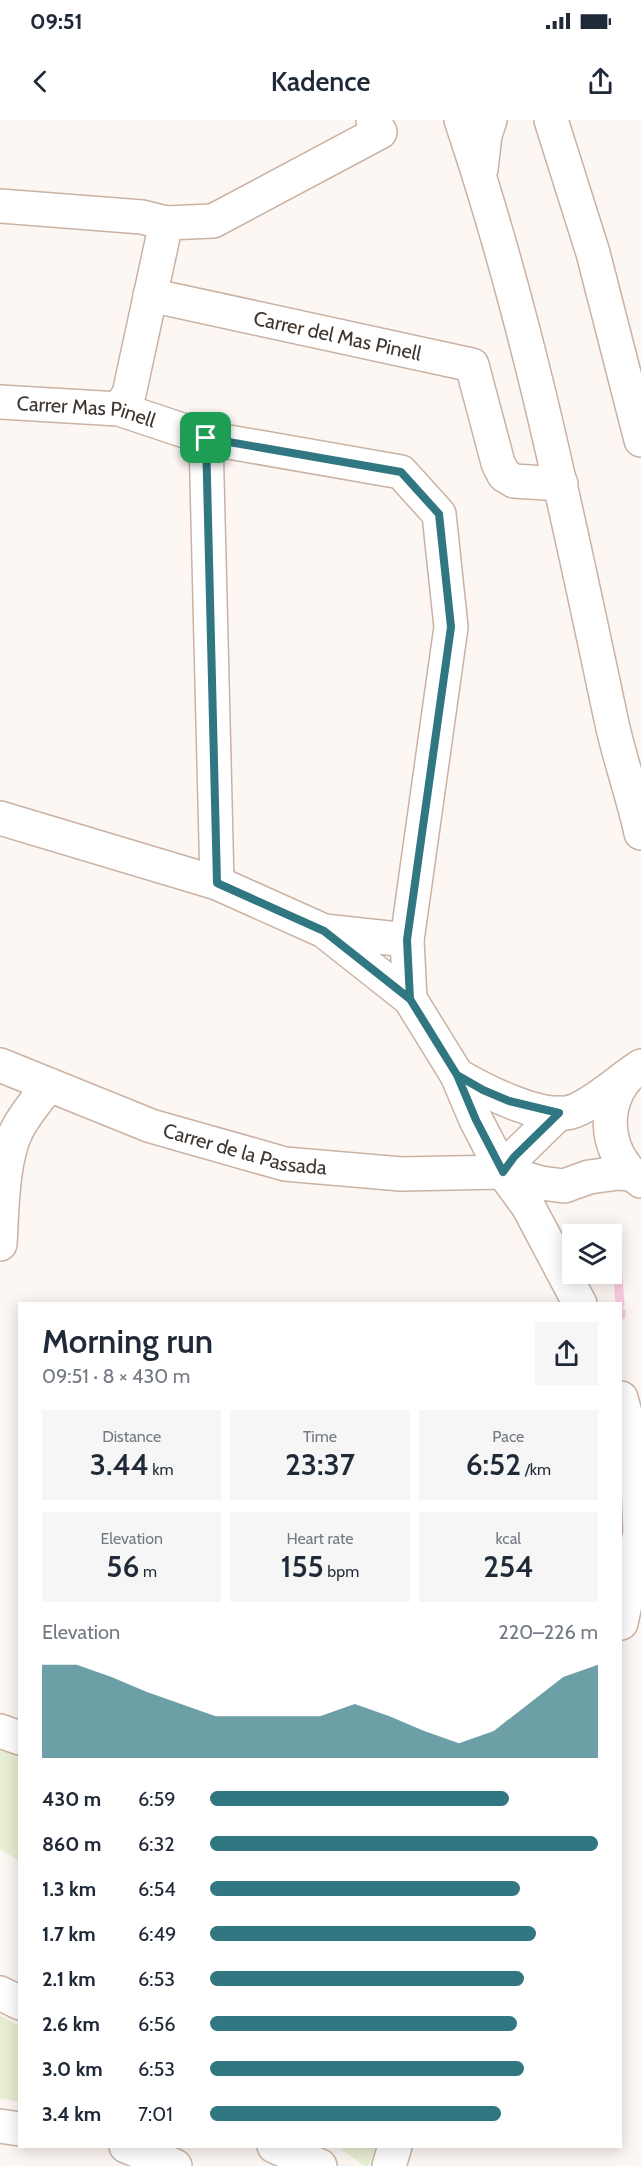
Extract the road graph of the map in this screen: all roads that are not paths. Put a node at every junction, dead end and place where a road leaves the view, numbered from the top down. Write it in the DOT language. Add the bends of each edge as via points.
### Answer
graph roads {
  1 [pos="373,120"];
  2 [pos="461,120"];
  3 [pos="490,120"];
  4 [pos="551,120"];
  5 [pos="481,177"];
  6 [pos="0,206"];
  7 [pos="166,223"];
  8 [pos="150,295"];
  9 [pos="0,402"];
  10 [pos="118,409"];
  11 [pos="206,438"];
  12 [pos="641,440"];
  13 [pos="561,484"];
  14 [pos="0,818"];
  15 [pos="639,823"];
  16 [pos="641,846"];
  17 [pos="217,883"];
  18 [pos="324,931"];
  19 [pos="407,940"];
  20 [pos="410,999"];
  21 [pos="0,1065"];
  22 [pos="637,1068"];
  23 [pos="457,1075"];
  24 [pos="49,1085"];
  25 [pos="559,1113"];
  26 [pos="503,1172"];
  27 [pos="636,1178"];
  28 [pos="564,1186"];
  29 [pos="549,1243"];
  30 [pos="0,1244"];
  31 [pos="579,1302"];
  32 [pos="622,1402"];
  33 [pos="622,1618"];
  34 [pos="0,1731"];
  35 [pos="18,1737"];
  36 [pos="0,1993"];
  37 [pos="18,2002"];
  38 [pos="0,2126"];
  39 [pos="18,2129"];
  40 [pos="131,2148"];
  41 [pos="279,2148"];
  42 [pos="394,2148"];
  43 [pos="174,2166"];
  44 [pos="320,2166"];
  45 [pos="389,2166"];
  1 -- 7 [label="street" via="380,132 213,221"];
  2 -- 5 [label="street"];
  3 -- 5 [label="street"];
  4 -- 12 [label="street" via="593,253"];
  5 -- 13 [label="street"];
  6 -- 7 [label="street" via="142,217"];
  7 -- 8 [label="street"];
  8 -- 10 [label="street" via="129,394"];
  8 -- 13 [label="street, Carrer del Mas Pinell" via="472,365 504,475 514,481"];
  9 -- 10 [label="street, Carrer Mas Pinell"];
  10 -- 11 [label="street, Carrer Mas Pinell"];
  11 -- 17 [label="street"];
  11 -- 19 [label="street, Carrer Mas Pinell" via="401,472 439,514 451,627"];
  13 -- 15 [label="street" via="614,736"];
  14 -- 17 [label="street"];
  15 -- 16 [label="street"];
  17 -- 18 [label="street"];
  18 -- 19 [label="street"];
  18 -- 20 [label="street"];
  19 -- 20 [label="street, Carrer Mas Pinell"];
  20 -- 23 [label="street"];
  21 -- 24 [label="street, Carrer de la Passada"];
  22 -- 25 [label="street" via="572,1111"];
  22 -- 27 [label="street" via="618,1089 610,1112 610,1136 617,1156"];
  23 -- 25 [label="street" via="509,1101"];
  23 -- 26 [label="street"];
  24 -- 26 [label="street, Carrer de la Passada" via="151,1126 285,1164 401,1174"];
  24 -- 30 [label="street" via="16,1131 5,1172"];
  25 -- 26 [label="street"];
  26 -- 28 [label="street, Carrer de la Passada"];
  26 -- 29 [label="street"];
  27 -- 28 [label="street" via="618,1173"];
  28 -- 29 [label="street" via="550,1224"];
  29 -- 31 [label="street"];
  32 -- 33 [label="street" via="637,1458 640,1533"];
  34 -- 35 [label="street"];
  36 -- 37 [label="street"];
  38 -- 39 [label="street"];
  40 -- 43 [label="street"];
  41 -- 44 [label="street"];
  42 -- 45 [label="street"];
}
